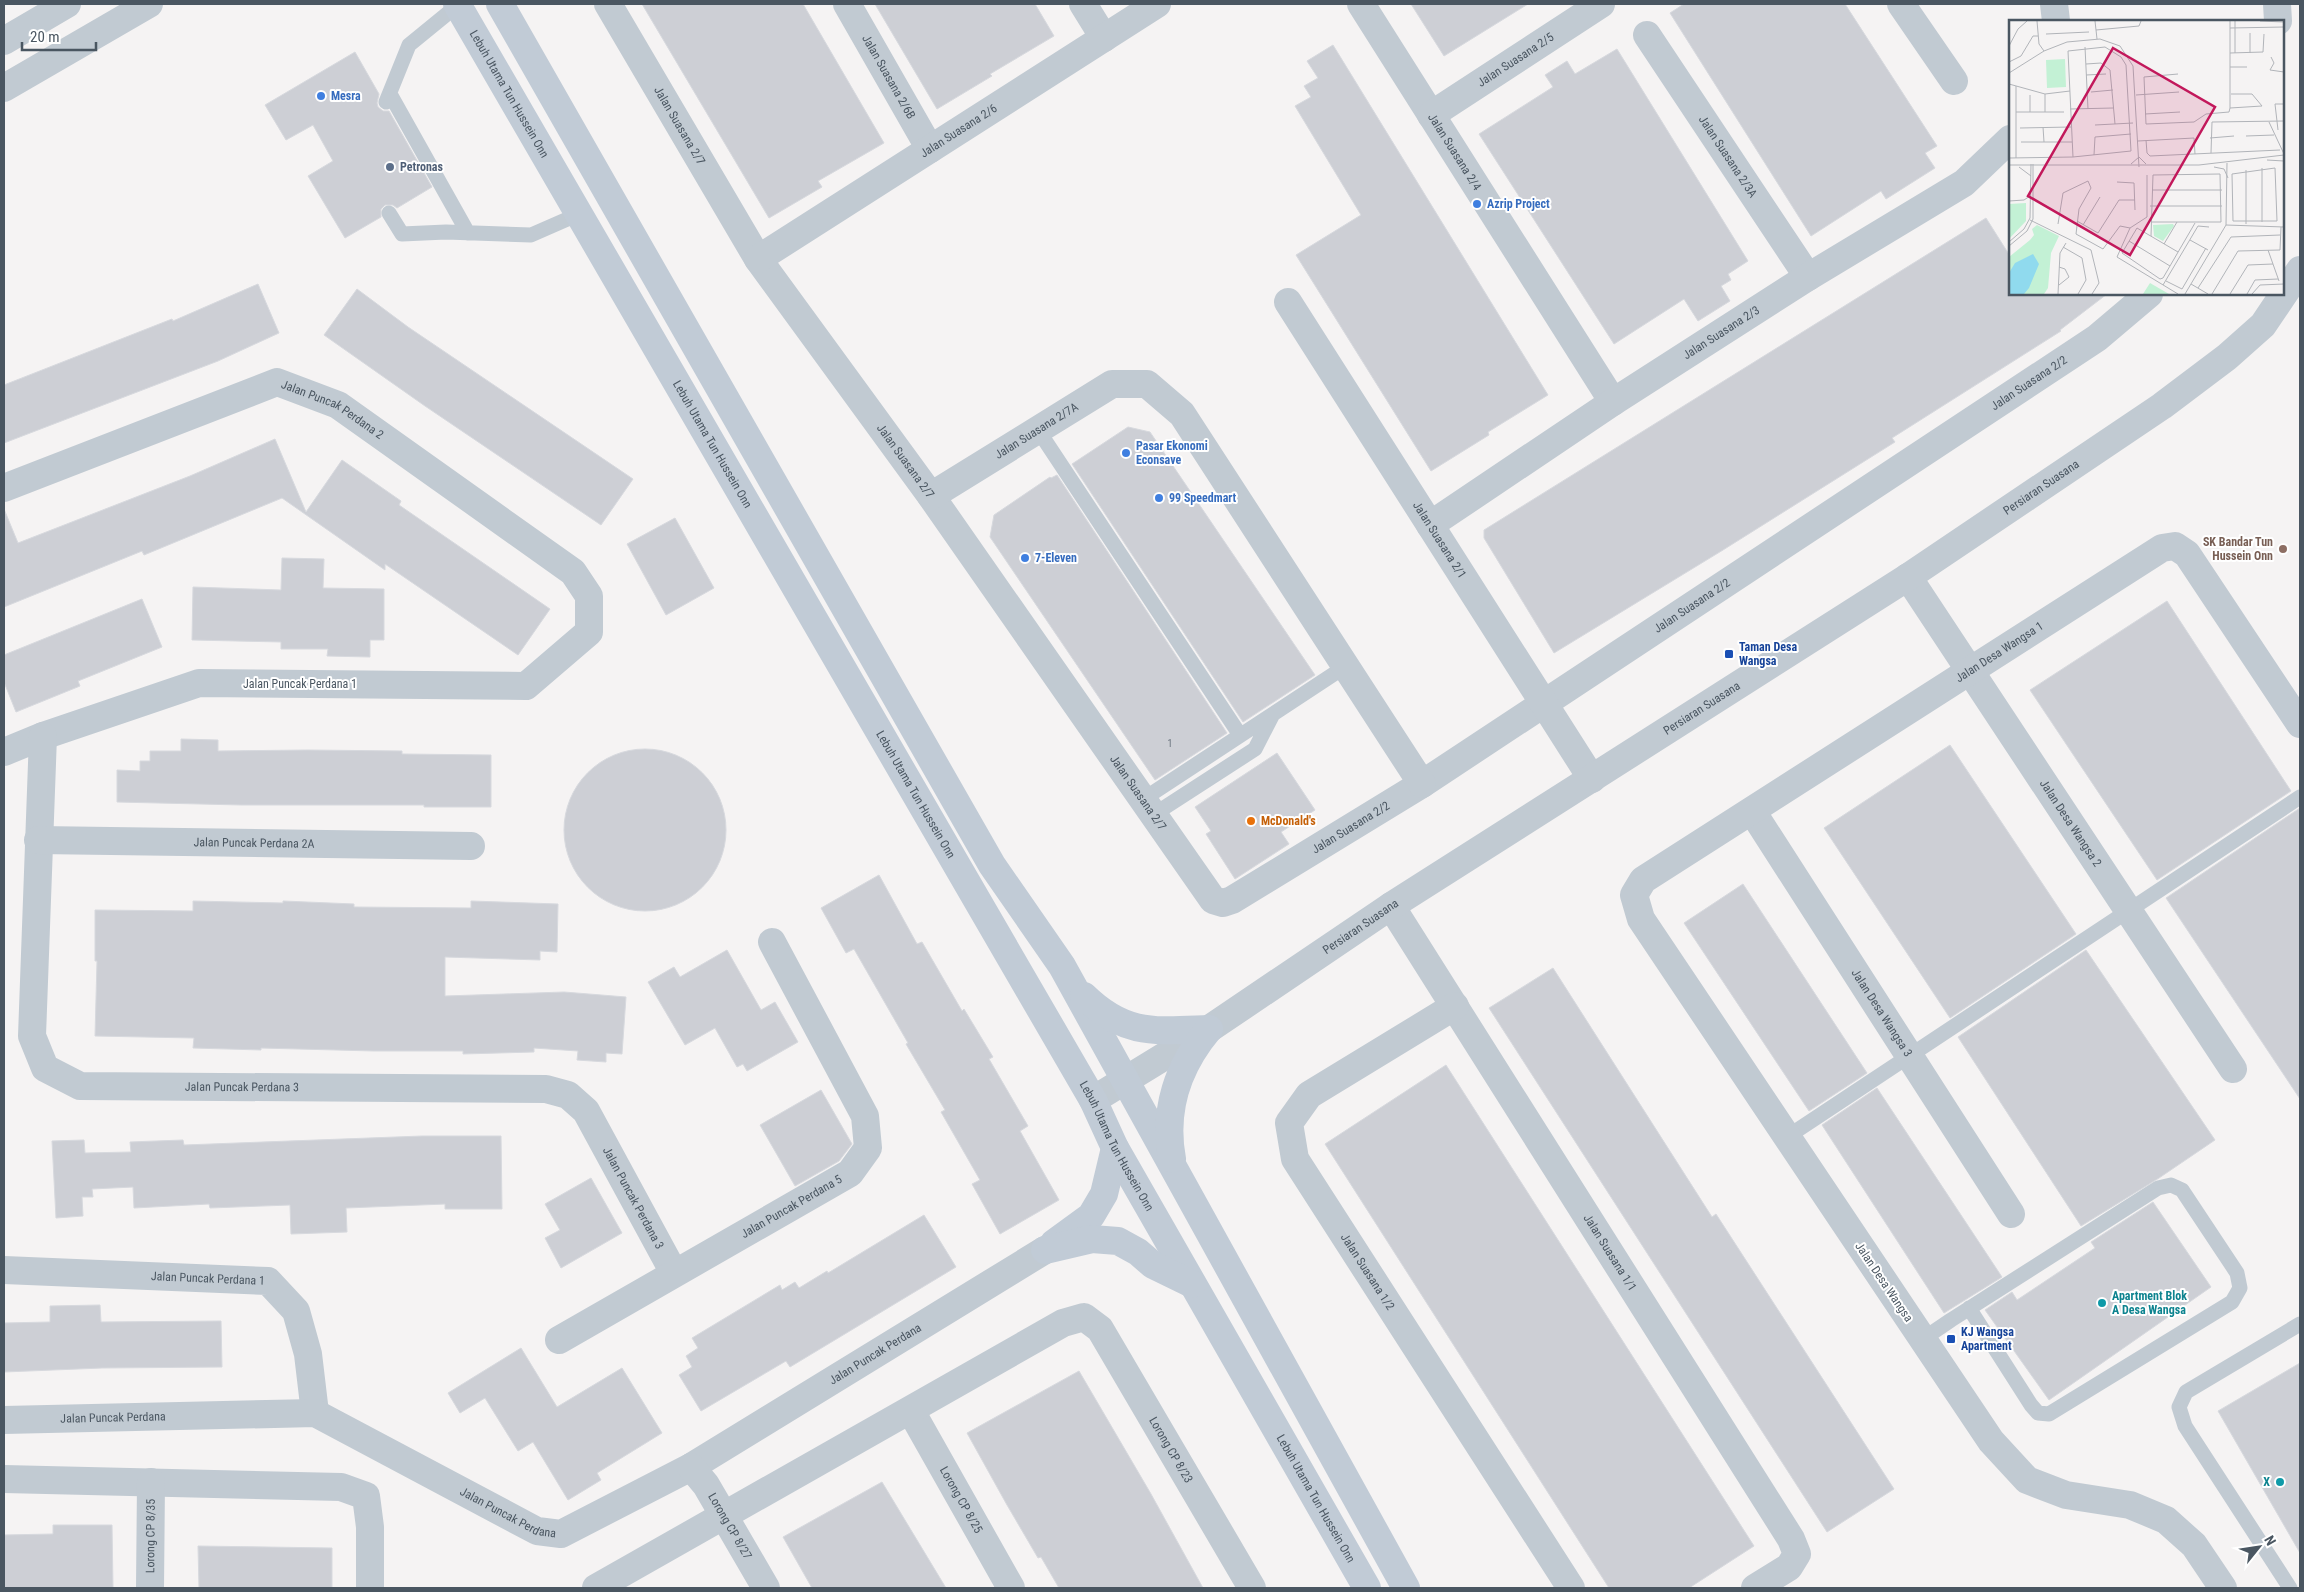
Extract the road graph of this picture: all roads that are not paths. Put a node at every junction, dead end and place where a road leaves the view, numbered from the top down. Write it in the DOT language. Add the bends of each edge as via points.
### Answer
graph roads {
  1 [pos="68,4"];
  2 [pos="149,4"];
  3 [pos="458,4"];
  4 [pos="500,4"];
  5 [pos="608,4"];
  6 [pos="847,4"];
  7 [pos="1083,4"];
  8 [pos="1157,4"];
  9 [pos="1361,4"];
  10 [pos="1601,4"];
  11 [pos="1902,4"];
  12 [pos="2054,4"];
  13 [pos="2277,4"];
  14 [pos="2056,20"];
  15 [pos="2278,20"];
  16 [pos="10,31"];
  17 [pos="1647,35"];
  18 [pos="1104,38"];
  19 [pos="1954,81"];
  20 [pos="4,88"];
  21 [pos="1431,115"];
  22 [pos="2009,140"];
  23 [pos="930,148"];
  24 [pos="389,212"];
  25 [pos="579,214"];
  26 [pos="468,232"];
  27 [pos="758,258"];
  28 [pos="2300,270"];
  29 [pos="1808,277"];
  30 [pos="2284,294"];
  31 [pos="2148,295"];
  32 [pos="2283,295"];
  33 [pos="1288,302"];
  34 [pos="1613,402"];
  35 [pos="1038,430"];
  36 [pos="4,488"];
  37 [pos="931,496"];
  38 [pos="1430,525"];
  39 [pos="1908,577"];
  40 [pos="589,632"];
  41 [pos="1346,666"];
  42 [pos="1969,671"];
  43 [pos="1544,704"];
  44 [pos="1273,713"];
  45 [pos="2300,724"];
  46 [pos="1240,735"];
  47 [pos="43,736"];
  48 [pos="4,752"];
  49 [pos="1592,778"];
  50 [pos="1422,784"];
  51 [pos="2300,797"];
  52 [pos="1148,808"];
  53 [pos="1752,811"];
  54 [pos="38,840"];
  55 [pos="471,846"];
  56 [pos="1642,880"];
  57 [pos="1223,902"];
  58 [pos="1390,906"];
  59 [pos="2127,910"];
  60 [pos="772,942"];
  61 [pos="1072,984"];
  62 [pos="1455,1006"];
  63 [pos="1209,1028"];
  64 [pos="1909,1056"];
  65 [pos="2233,1070"];
  66 [pos="1125,1081"];
  67 [pos="1093,1100"];
  68 [pos="1787,1137"];
  69 [pos="1115,1148"];
  70 [pos="1174,1170"];
  71 [pos="2011,1214"];
  72 [pos="1045,1250"];
  73 [pos="4,1270"];
  74 [pos="674,1274"];
  75 [pos="1192,1284"];
  76 [pos="1969,1308"];
  77 [pos="2300,1324"];
  78 [pos="1923,1339"];
  79 [pos="559,1340"];
  80 [pos="911,1411"];
  81 [pos="315,1413"];
  82 [pos="4,1420"];
  83 [pos="691,1467"];
  84 [pos="4,1479"];
  85 [pos="151,1482"];
  86 [pos="724,1516"];
  87 [pos="150,1588"];
  88 [pos="370,1588"];
  89 [pos="596,1588"];
  90 [pos="766,1588"];
  91 [pos="1011,1588"];
  92 [pos="1252,1588"];
  93 [pos="1368,1588"];
  94 [pos="1406,1588"];
  95 [pos="1571,1588"];
  96 [pos="1755,1588"];
  97 [pos="2223,1588"];
  98 [pos="2290,1588"];
  1 -- 16 [label="street"];
  2 -- 20 [label="street"];
  3 -- 25 [label="main road, Lebuh Utama Tun Hussein Onn"];
  3 -- 26 [label="lane" via="409,45 387,98"];
  4 -- 61 [label="main road" via="992,865"];
  5 -- 27 [label="street, Jalan Suasana 2/7"];
  6 -- 23 [label="street, Jalan Suasana 2/6B"];
  7 -- 18 [label="street"];
  8 -- 18 [label="street, Jalan Suasana 2/6"];
  9 -- 21 [label="street, Jalan Suasana 2/4"];
  10 -- 21 [label="street, Jalan Suasana 2/5"];
  11 -- 19 [label="street"];
  12 -- 14 [label="street"];
  13 -- 15 [label="street"];
  17 -- 29 [label="street, Jalan Suasana 2/3A"];
  18 -- 23 [label="street, Jalan Suasana 2/6"];
  21 -- 34 [label="street, Jalan Suasana 2/4"];
  22 -- 29 [label="street, Jalan Suasana 2/3" via="1964,183"];
  23 -- 27 [label="street, Jalan Suasana 2/6"];
  24 -- 26 [label="lane" via="402,234"];
  25 -- 26 [label="lane" via="531,235"];
  25 -- 67 [label="main road, Lebuh Utama Tun Hussein Onn"];
  27 -- 37 [label="street, Jalan Suasana 2/7"];
  28 -- 30 [label="street, Persiaran Suasana"];
  29 -- 34 [label="street, Jalan Suasana 2/3"];
  31 -- 43 [label="street, Jalan Suasana 2/2" via="2097,338"];
  32 -- 39 [label="street, Persiaran Suasana" via="2263,325 2162,406"];
  33 -- 38 [label="street, Jalan Suasana 2/1"];
  34 -- 38 [label="street, Jalan Suasana 2/3"];
  35 -- 37 [label="street, Jalan Suasana 2/7A"];
  35 -- 41 [label="street, Jalan Suasana 2/7A" via="1112,384 1147,384 1182,414"];
  35 -- 46 [label="lane"];
  36 -- 40 [label="street, Jalan Puncak Perdana 2" via="277,382 338,406 573,572 589,596"];
  37 -- 52 [label="street, Jalan Suasana 2/7"];
  38 -- 43 [label="street, Jalan Suasana 2/1"];
  39 -- 42 [label="street, Jalan Desa Wangsa 2"];
  39 -- 49 [label="street, Persiaran Suasana"];
  40 -- 47 [label="street, Jalan Puncak Perdana 1" via="526,686 199,684"];
  41 -- 44 [label="lane"];
  41 -- 50 [label="street"];
  42 -- 45 [label="street, Jalan Desa Wangsa 1" via="2162,548 2175,546 2187,554"];
  42 -- 53 [label="street, Jalan Desa Wangsa 1"];
  42 -- 59 [label="street, Jalan Desa Wangsa 2"];
  43 -- 49 [label="street, Jalan Suasana 2/1"];
  43 -- 50 [label="street, Jalan Suasana 2/2"];
  44 -- 46 [label="lane"];
  44 -- 52 [label="lane" via="1255,749"];
  46 -- 52 [label="lane"];
  47 -- 48 [label="street, Jalan Puncak Perdana 1"];
  47 -- 54 [label="street, Jalan Puncak Perdana 3"];
  49 -- 58 [label="street, Persiaran Suasana"];
  50 -- 57 [label="street, Jalan Suasana 2/2" via="1232,900"];
  51 -- 59 [label="lane"];
  52 -- 57 [label="street, Jalan Suasana 2/7" via="1213,900"];
  53 -- 56 [label="street, Jalan Desa Wangsa 1"];
  53 -- 64 [label="street, Jalan Desa Wangsa 3"];
  54 -- 55 [label="street, Jalan Puncak Perdana 2A"];
  54 -- 74 [label="street, Jalan Puncak Perdana 3" via="32,1036 45,1068 80,1086 546,1089 568,1095 586,1111"];
  56 -- 68 [label="street, Jalan Desa Wangsa" via="1634,895 1641,919"];
  58 -- 62 [label="street, Jalan Suasana 1/1"];
  58 -- 63 [label="street, Persiaran Suasana"];
  59 -- 64 [label="lane"];
  59 -- 65 [label="street, Jalan Desa Wangsa 2"];
  60 -- 74 [label="street, Jalan Puncak Perdana 5" via="865,1116 868,1148 850,1173"];
  61 -- 63 [label="main road" via="1096,1008 1120,1023 1157,1031"];
  61 -- 66 [label="main road"];
  62 -- 95 [label="street, Jalan Suasana 1/2" via="1310,1095 1289,1123 1295,1159"];
  62 -- 96 [label="street, Jalan Suasana 1/1" via="1791,1539 1797,1554 1789,1567"];
  63 -- 66 [label="street, Persiaran Suasana"];
  63 -- 70 [label="main road" via="1184,1065 1174,1092 1169,1127"];
  64 -- 68 [label="lane"];
  64 -- 71 [label="street, Jalan Desa Wangsa 3"];
  66 -- 67 [label="street, Persiaran Suasana"];
  66 -- 70 [label="main road"];
  67 -- 69 [label="main road, Lebuh Utama Tun Hussein Onn"];
  68 -- 78 [label="street, Jalan Desa Wangsa"];
  69 -- 72 [label="main road" via="1104,1194 1091,1216"];
  69 -- 75 [label="main road, Lebuh Utama Tun Hussein Onn"];
  70 -- 94 [label="main road"];
  72 -- 75 [label="main road" via="1092,1239 1118,1241"];
  72 -- 83 [label="street, Jalan Puncak Perdana"];
  73 -- 81 [label="street, Jalan Puncak Perdana 1" via="268,1282 296,1311 308,1354"];
  74 -- 79 [label="street, Jalan Puncak Perdana 5"];
  75 -- 93 [label="main road, Lebuh Utama Tun Hussein Onn"];
  76 -- 76 [label="lane" via="2031,1405 2038,1413 2049,1414 2232,1302 2240,1288 2232,1264 2182,1190 2171,1185 2158,1188"];
  76 -- 78 [label="lane"];
  77 -- 98 [label="lane" via="2186,1392 2179,1407 2185,1426"];
  78 -- 97 [label="street, Jalan Desa Wangsa" via="1991,1441 2027,1480 2066,1494 2130,1505 2166,1520 2194,1545"];
  80 -- 86 [label="street"];
  80 -- 91 [label="street, Lorong CP 8/25"];
  80 -- 92 [label="street, Lorong CP 8/23" via="1063,1323 1084,1317 1100,1328"];
  81 -- 82 [label="street, Jalan Puncak Perdana"];
  81 -- 83 [label="street, Jalan Puncak Perdana" via="538,1531 561,1534"];
  83 -- 86 [label="street, Lorong CP 8/27" via="706,1484"];
  84 -- 85 [label="street"];
  85 -- 87 [label="street, Lorong CP 8/35"];
  85 -- 88 [label="street" via="341,1487 366,1496 370,1527"];
  86 -- 89 [label="street"];
  86 -- 90 [label="street, Lorong CP 8/27"];
}
